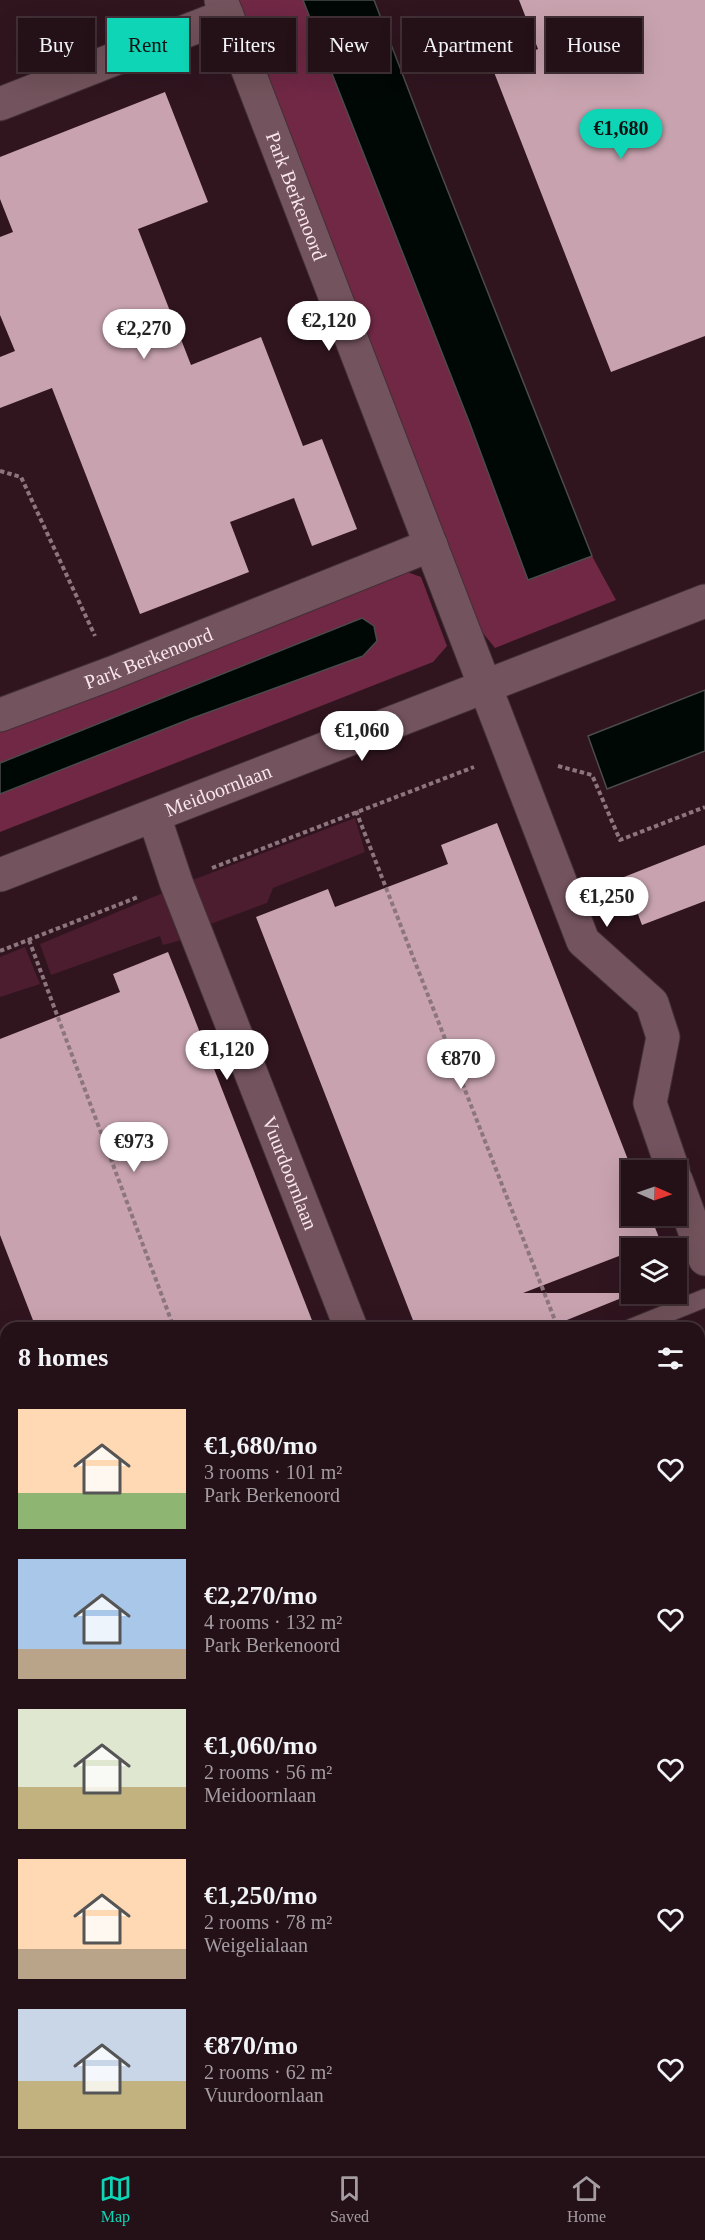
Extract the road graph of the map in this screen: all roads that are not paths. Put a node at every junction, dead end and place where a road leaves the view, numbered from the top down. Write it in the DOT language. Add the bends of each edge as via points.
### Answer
graph roads {
  1 [pos="224,8"];
  2 [pos="0,105"];
  3 [pos="431,545"];
  4 [pos="705,600"];
  5 [pos="485,686"];
  6 [pos="0,715"];
  7 [pos="154,816"];
  8 [pos="0,875"];
  9 [pos="670,1160"];
  10 [pos="687,1210"];
  11 [pos="705,1259"];
  12 [pos="705,1298"];
  13 [pos="349,1322"];
  14 [pos="647,1322"];
  1 -- 2 [label="street, Park Berkenoord"];
  1 -- 3 [label="street, Park Berkenoord"];
  3 -- 5 [label="street, Park Berkenoord"];
  3 -- 6 [label="street, Park Berkenoord"];
  4 -- 5 [label="street, Meidoornlaan"];
  5 -- 7 [label="street, Meidoornlaan"];
  5 -- 9 [label="street, Park Berkenoord" via="584,941 652,1003 663,1037 650,1103"];
  7 -- 8 [label="street, Meidoornlaan"];
  7 -- 13 [label="street, Vuurdoornlaan" via="176,882"];
  10 -- 11 [label="street"];
  12 -- 14 [label="lane"];
}
